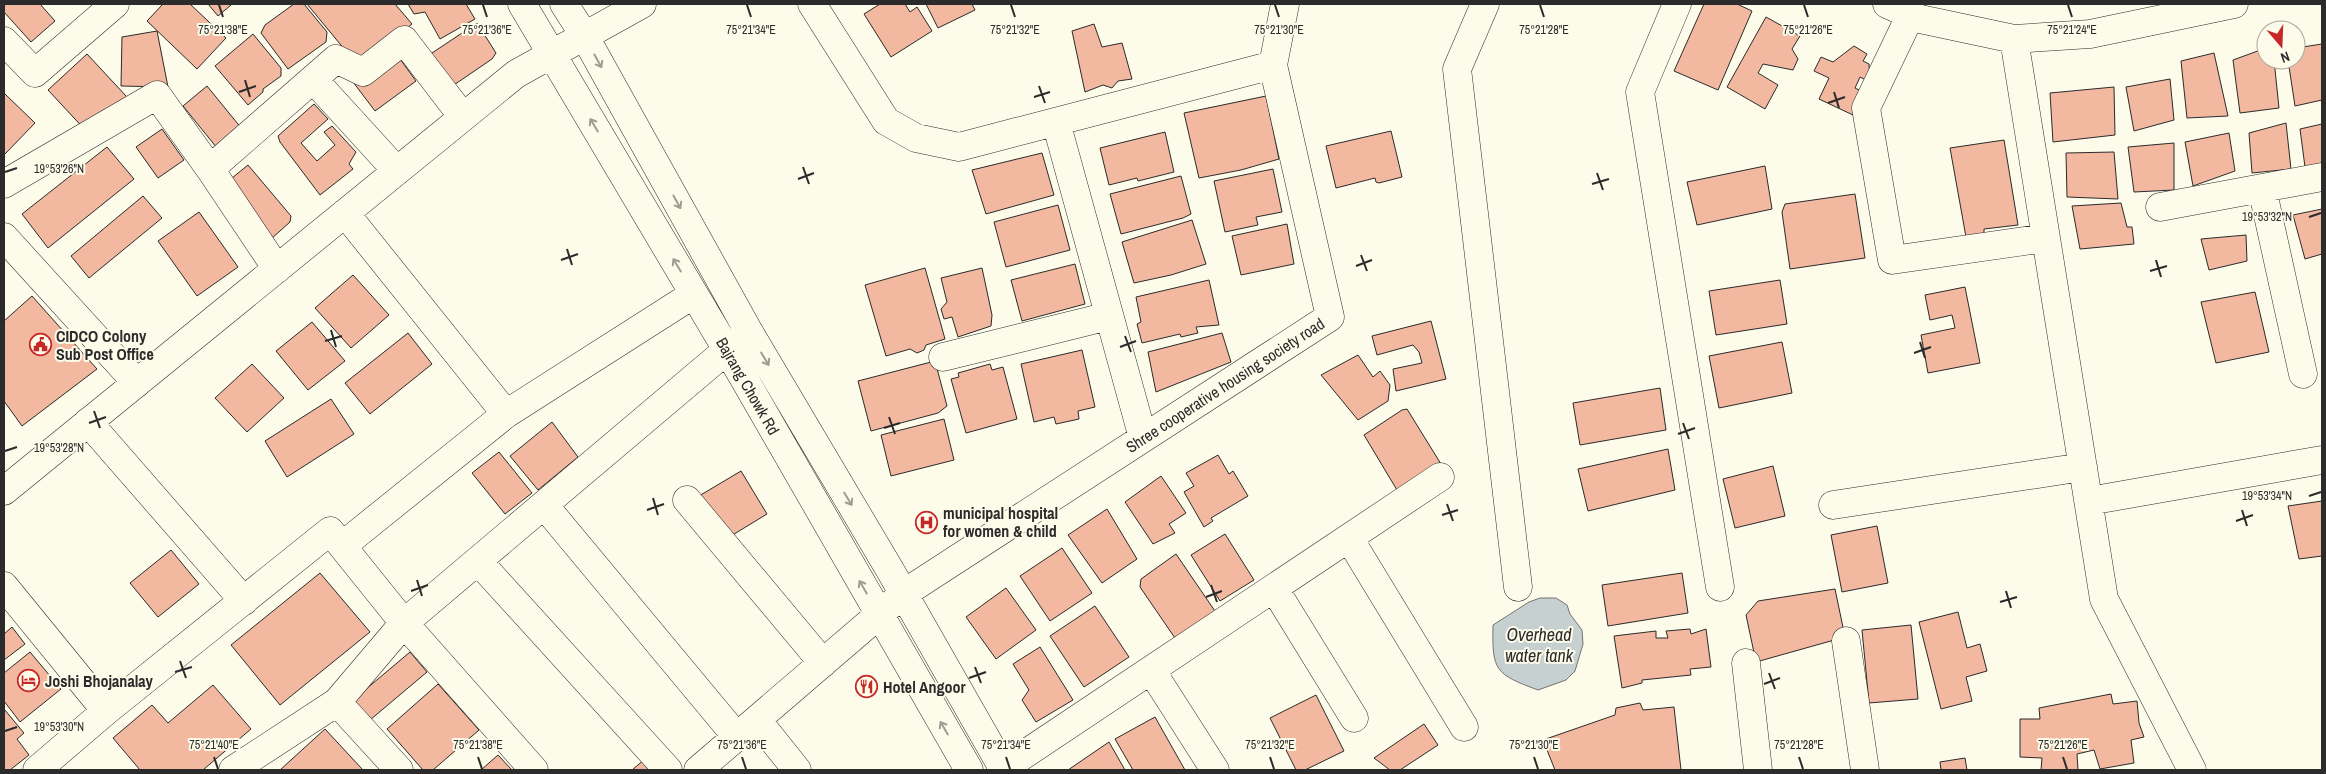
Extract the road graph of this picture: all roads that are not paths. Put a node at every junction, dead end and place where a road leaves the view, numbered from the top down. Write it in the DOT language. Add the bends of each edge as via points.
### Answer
graph roads {
  1 [pos="115,4"];
  2 [pos="522,4"];
  3 [pos="564,4"];
  4 [pos="642,4"];
  5 [pos="812,4"];
  6 [pos="1285,4"];
  7 [pos="1485,4"];
  8 [pos="1677,4"];
  9 [pos="2234,4"];
  10 [pos="1899,9"];
  11 [pos="584,35"];
  12 [pos="2014,39"];
  13 [pos="4,41"];
  14 [pos="552,54"];
  15 [pos="1272,65"];
  16 [pos="313,80"];
  17 [pos="463,117"];
  18 [pos="1056,122"];
  19 [pos="210,169"];
  20 [pos="396,171"];
  21 [pos="2322,177"];
  22 [pos="4,184"];
  23 [pos="2262,188"];
  24 [pos="2160,207"];
  25 [pos="345,213"];
  26 [pos="4,237"];
  27 [pos="2046,238"];
  28 [pos="277,269"];
  29 [pos="694,294"];
  30 [pos="1109,316"];
  31 [pos="749,332"];
  32 [pos="727,350"];
  33 [pos="942,357"];
  34 [pos="2303,374"];
  35 [pos="136,383"];
  36 [pos="506,414"];
  37 [pos="88,422"];
  38 [pos="1143,438"];
  39 [pos="2322,460"];
  40 [pos="2083,467"];
  41 [pos="1440,477"];
  42 [pos="4,491"];
  43 [pos="686,500"];
  44 [pos="2089,502"];
  45 [pos="544,505"];
  46 [pos="1833,505"];
  47 [pos="1349,538"];
  48 [pos="342,546"];
  49 [pos="478,561"];
  50 [pos="4,586"];
  51 [pos="1518,587"];
  52 [pos="1720,587"];
  53 [pos="1274,588"];
  54 [pos="903,594"];
  55 [pos="244,601"];
  56 [pos="879,614"];
  57 [pos="404,623"];
  58 [pos="1846,641"];
  59 [pos="823,663"];
  60 [pos="1746,663"];
  61 [pos="1151,670"];
  62 [pos="337,702"];
  63 [pos="106,711"];
  64 [pos="1354,718"];
  65 [pos="1464,727"];
  66 [pos="747,728"];
  67 [pos="37,770"];
  68 [pos="233,770"];
  69 [pos="399,770"];
  70 [pos="534,770"];
  71 [pos="668,770"];
  72 [pos="698,770"];
  73 [pos="797,770"];
  74 [pos="969,770"];
  75 [pos="1003,770"];
  76 [pos="1215,770"];
  77 [pos="1758,770"];
  78 [pos="1865,770"];
  79 [pos="2192,770"];
  1 -- 13 [label="street" via="35,73"];
  2 -- 14 [label="street, Bajrang Chowk Rd"];
  3 -- 11 [label="street, Bajrang Chowk Rd"];
  4 -- 11 [label="street"];
  5 -- 18 [label="street" via="886,121 916,138 959,147"];
  6 -- 15 [label="street"];
  7 -- 51 [label="street" via="1457,69"];
  8 -- 52 [label="street" via="1640,92"];
  9 -- 12 [label="street" via="2090,34"];
  10 -- 12 [label="street" via="1920,19"];
  10 -- 27 [label="street" via="1866,108 1892,260"];
  11 -- 14 [label="street"];
  11 -- 31 [label="street, Bajrang Chowk Rd, one-way"];
  12 -- 27 [label="street"];
  14 -- 17 [label="street" via="516,74"];
  29 -- 14 [label="street, Bajrang Chowk Rd, one-way"];
  15 -- 18 [label="street"];
  15 -- 38 [label="street, Shree cooperative housing society road" via="1330,317"];
  16 -- 17 [label="street" via="336,59 363,72 404,40"];
  16 -- 19 [label="street"];
  16 -- 20 [label="street"];
  17 -- 20 [label="street"];
  18 -- 30 [label="street"];
  19 -- 22 [label="street" via="157,95"];
  19 -- 28 [label="street"];
  20 -- 25 [label="street"];
  21 -- 23 [label="street"];
  23 -- 24 [label="street"];
  23 -- 34 [label="street"];
  25 -- 28 [label="street"];
  25 -- 36 [label="street"];
  26 -- 35 [label="street"];
  27 -- 40 [label="street"];
  28 -- 35 [label="street"];
  29 -- 32 [label="street, Bajrang Chowk Rd"];
  29 -- 36 [label="street"];
  30 -- 33 [label="street"];
  30 -- 38 [label="street"];
  31 -- 32 [label="street"];
  31 -- 54 [label="street, Bajrang Chowk Rd, one-way"];
  32 -- 45 [label="street"];
  56 -- 32 [label="street, Bajrang Chowk Rd, one-way"];
  35 -- 37 [label="street"];
  36 -- 48 [label="street"];
  37 -- 42 [label="street"];
  37 -- 55 [label="street"];
  38 -- 54 [label="street, Shree cooperative housing society road"];
  39 -- 44 [label="street"];
  40 -- 44 [label="street"];
  40 -- 46 [label="street"];
  41 -- 47 [label="street"];
  43 -- 59 [label="street"];
  44 -- 79 [label="street" via="2104,599"];
  45 -- 49 [label="street"];
  45 -- 66 [label="street"];
  47 -- 53 [label="street"];
  47 -- 65 [label="street"];
  48 -- 55 [label="street" via="330,532"];
  48 -- 57 [label="street"];
  49 -- 57 [label="street"];
  49 -- 71 [label="street"];
  50 -- 63 [label="street"];
  53 -- 61 [label="street"];
  53 -- 64 [label="street"];
  54 -- 56 [label="street, Shree cooperative housing society road"];
  54 -- 75 [label="street, Bajrang Chowk Rd"];
  55 -- 63 [label="street"];
  56 -- 59 [label="street, Shree cooperative housing society road"];
  74 -- 56 [label="street, Bajrang Chowk Rd, one-way"];
  57 -- 62 [label="street"];
  57 -- 70 [label="street"];
  58 -- 78 [label="street"];
  59 -- 66 [label="street, Shree cooperative housing society road"];
  60 -- 77 [label="street"];
  61 -- 75 [label="street"];
  61 -- 76 [label="street"];
  62 -- 68 [label="street"];
  62 -- 69 [label="street"];
  63 -- 67 [label="street"];
  66 -- 72 [label="street, Shree cooperative housing society road"];
  66 -- 73 [label="street"];
}
